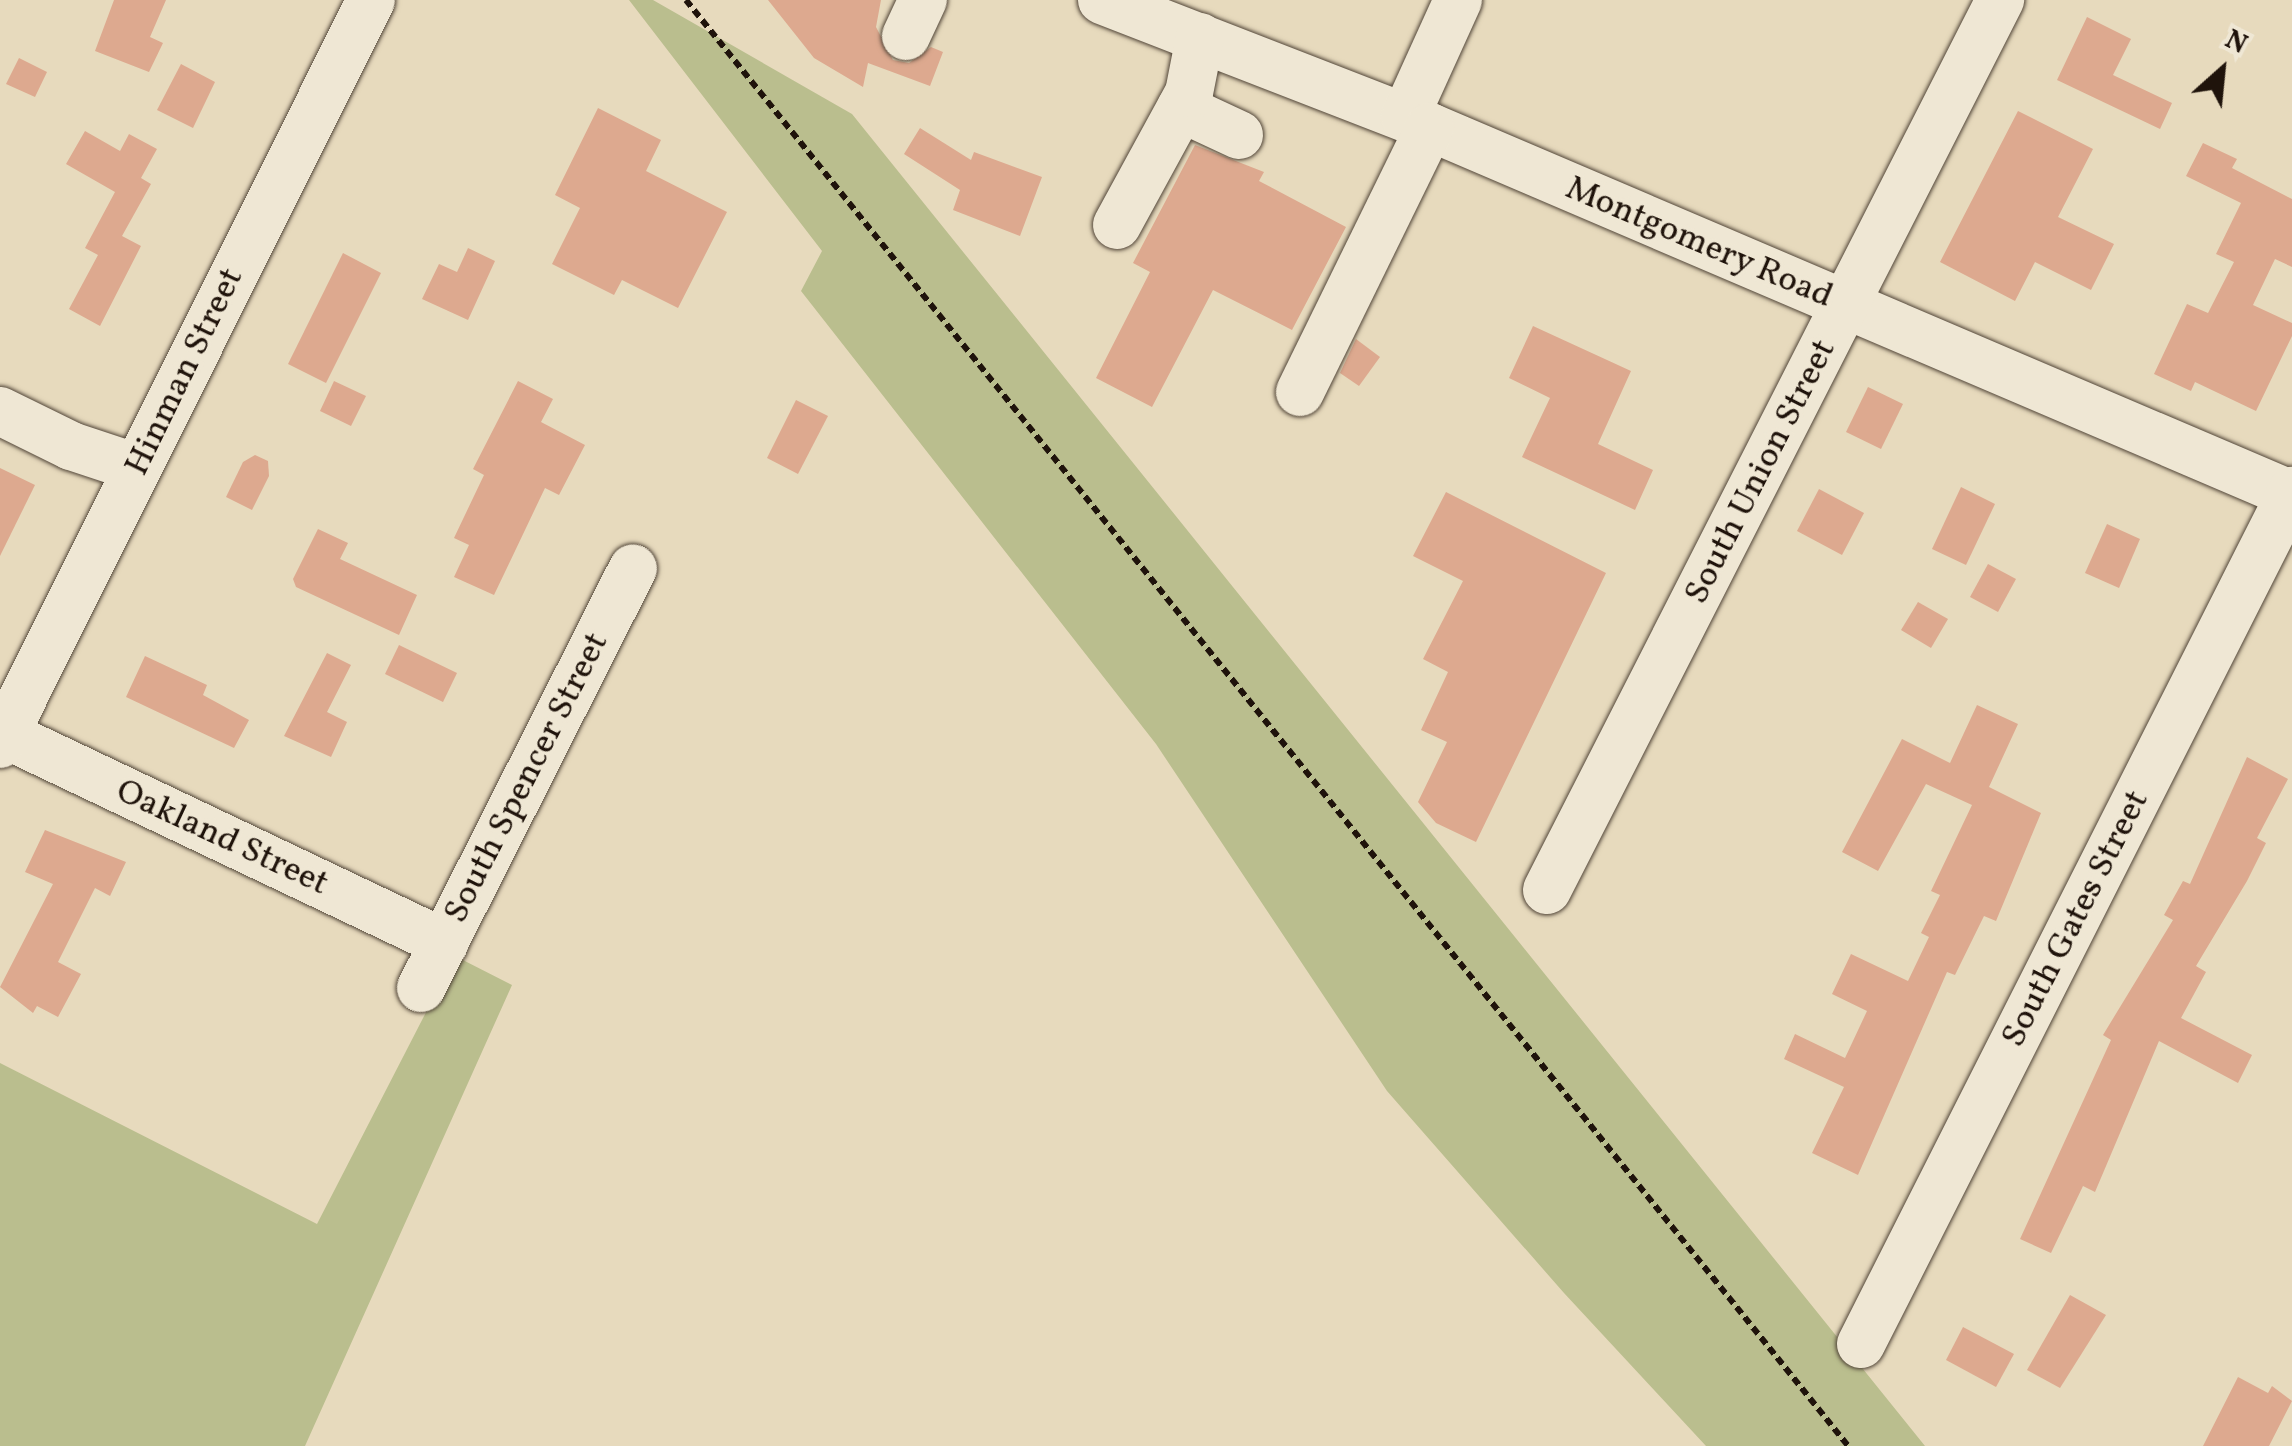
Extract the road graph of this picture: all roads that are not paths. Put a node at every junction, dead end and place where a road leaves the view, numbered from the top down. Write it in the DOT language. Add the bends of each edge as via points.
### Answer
graph roads {
  1 [pos="371,0"];
  2 [pos="1102,0"];
  3 [pos="2000,0"];
  4 [pos="1444,5"];
  5 [pos="1200,37"];
  6 [pos="1181,108"];
  7 [pos="1418,122"];
  8 [pos="1239,136"];
  9 [pos="1117,226"];
  10 [pos="1846,306"];
  11 [pos="1300,392"];
  12 [pos="0,411"];
  13 [pos="138,468"];
  14 [pos="2291,494"];
  15 [pos="634,568"];
  16 [pos="2,736"];
  17 [pos="1548,890"];
  18 [pos="444,943"];
  19 [pos="421,988"];
  20 [pos="1861,1344"];
  1 -- 13 [label="street, Hinman Street"];
  2 -- 5 [label="street, Montgomery Road"];
  3 -- 10 [label="street, South Union Street"];
  4 -- 7 [label="street"];
  5 -- 6 [label="street"];
  5 -- 7 [label="street, Montgomery Road"];
  6 -- 8 [label="street"];
  6 -- 9 [label="street"];
  7 -- 10 [label="street, Montgomery Road"];
  7 -- 11 [label="street"];
  10 -- 14 [label="street, Montgomery Road"];
  10 -- 17 [label="street, South Union Street"];
  12 -- 13 [label="street" via="71,446"];
  13 -- 16 [label="street, Hinman Street"];
  14 -- 20 [label="street, South Gates Street"];
  15 -- 18 [label="street, South Spencer Street"];
  16 -- 18 [label="street, Oakland Street"];
  18 -- 19 [label="street, South Spencer Street"];
}
